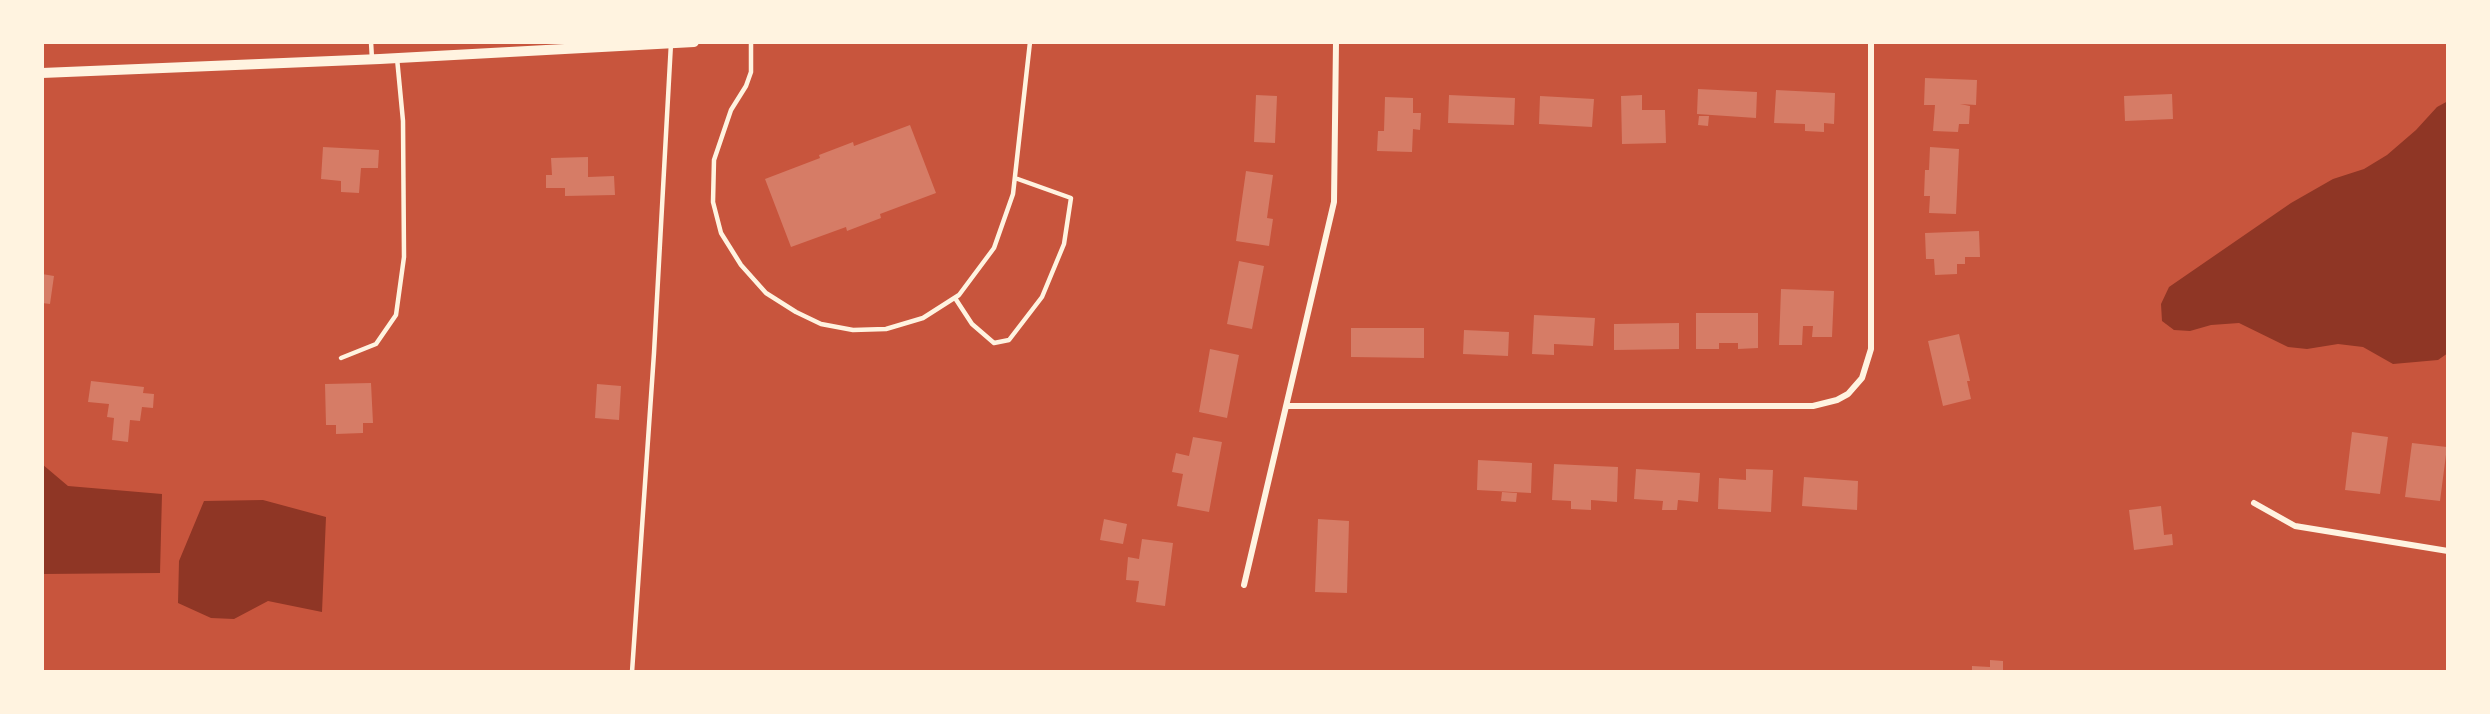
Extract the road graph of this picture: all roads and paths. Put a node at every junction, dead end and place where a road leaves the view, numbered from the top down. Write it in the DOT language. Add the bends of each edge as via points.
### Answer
graph roads {
  1 [pos="371,42"];
  2 [pos="694,42"];
  3 [pos="751,42"];
  4 [pos="1030,42"];
  5 [pos="1336,42"];
  6 [pos="1871,42"];
  7 [pos="671,43"];
  8 [pos="397,58"];
  9 [pos="372,59"];
  10 [pos="42,73"];
  11 [pos="1015,178"];
  12 [pos="955,298"];
  13 [pos="341,358"];
  14 [pos="1286,406"];
  15 [pos="2254,503"];
  16 [pos="2448,551"];
  17 [pos="1244,585"];
  18 [pos="632,672"];
  1 -- 9 [label="lane"];
  2 -- 7 [label="street"];
  3 -- 12 [label="lane" via="751,72 728,118 714,160 713,202 721,232 741,265 766,293 796,312 820,324 853,330 886,329 923,318"];
  4 -- 11 [label="lane"];
  5 -- 14 [label="street" via="1334,202"];
  6 -- 14 [label="street" via="1871,349 1867,369 1857,385 1837,400 1813,406"];
  7 -- 8 [label="street"];
  7 -- 18 [label="lane"];
  8 -- 9 [label="street"];
  8 -- 13 [label="lane" via="403,121 404,257 396,315 376,344"];
  9 -- 10 [label="street"];
  11 -- 12 [label="lane" via="994,248"];
  11 -- 12 [label="lane" via="1071,198 1064,244 1042,297 1009,340 994,343 972,324"];
  14 -- 17 [label="street"];
  15 -- 16 [label="street" via="2295,526"];
}
